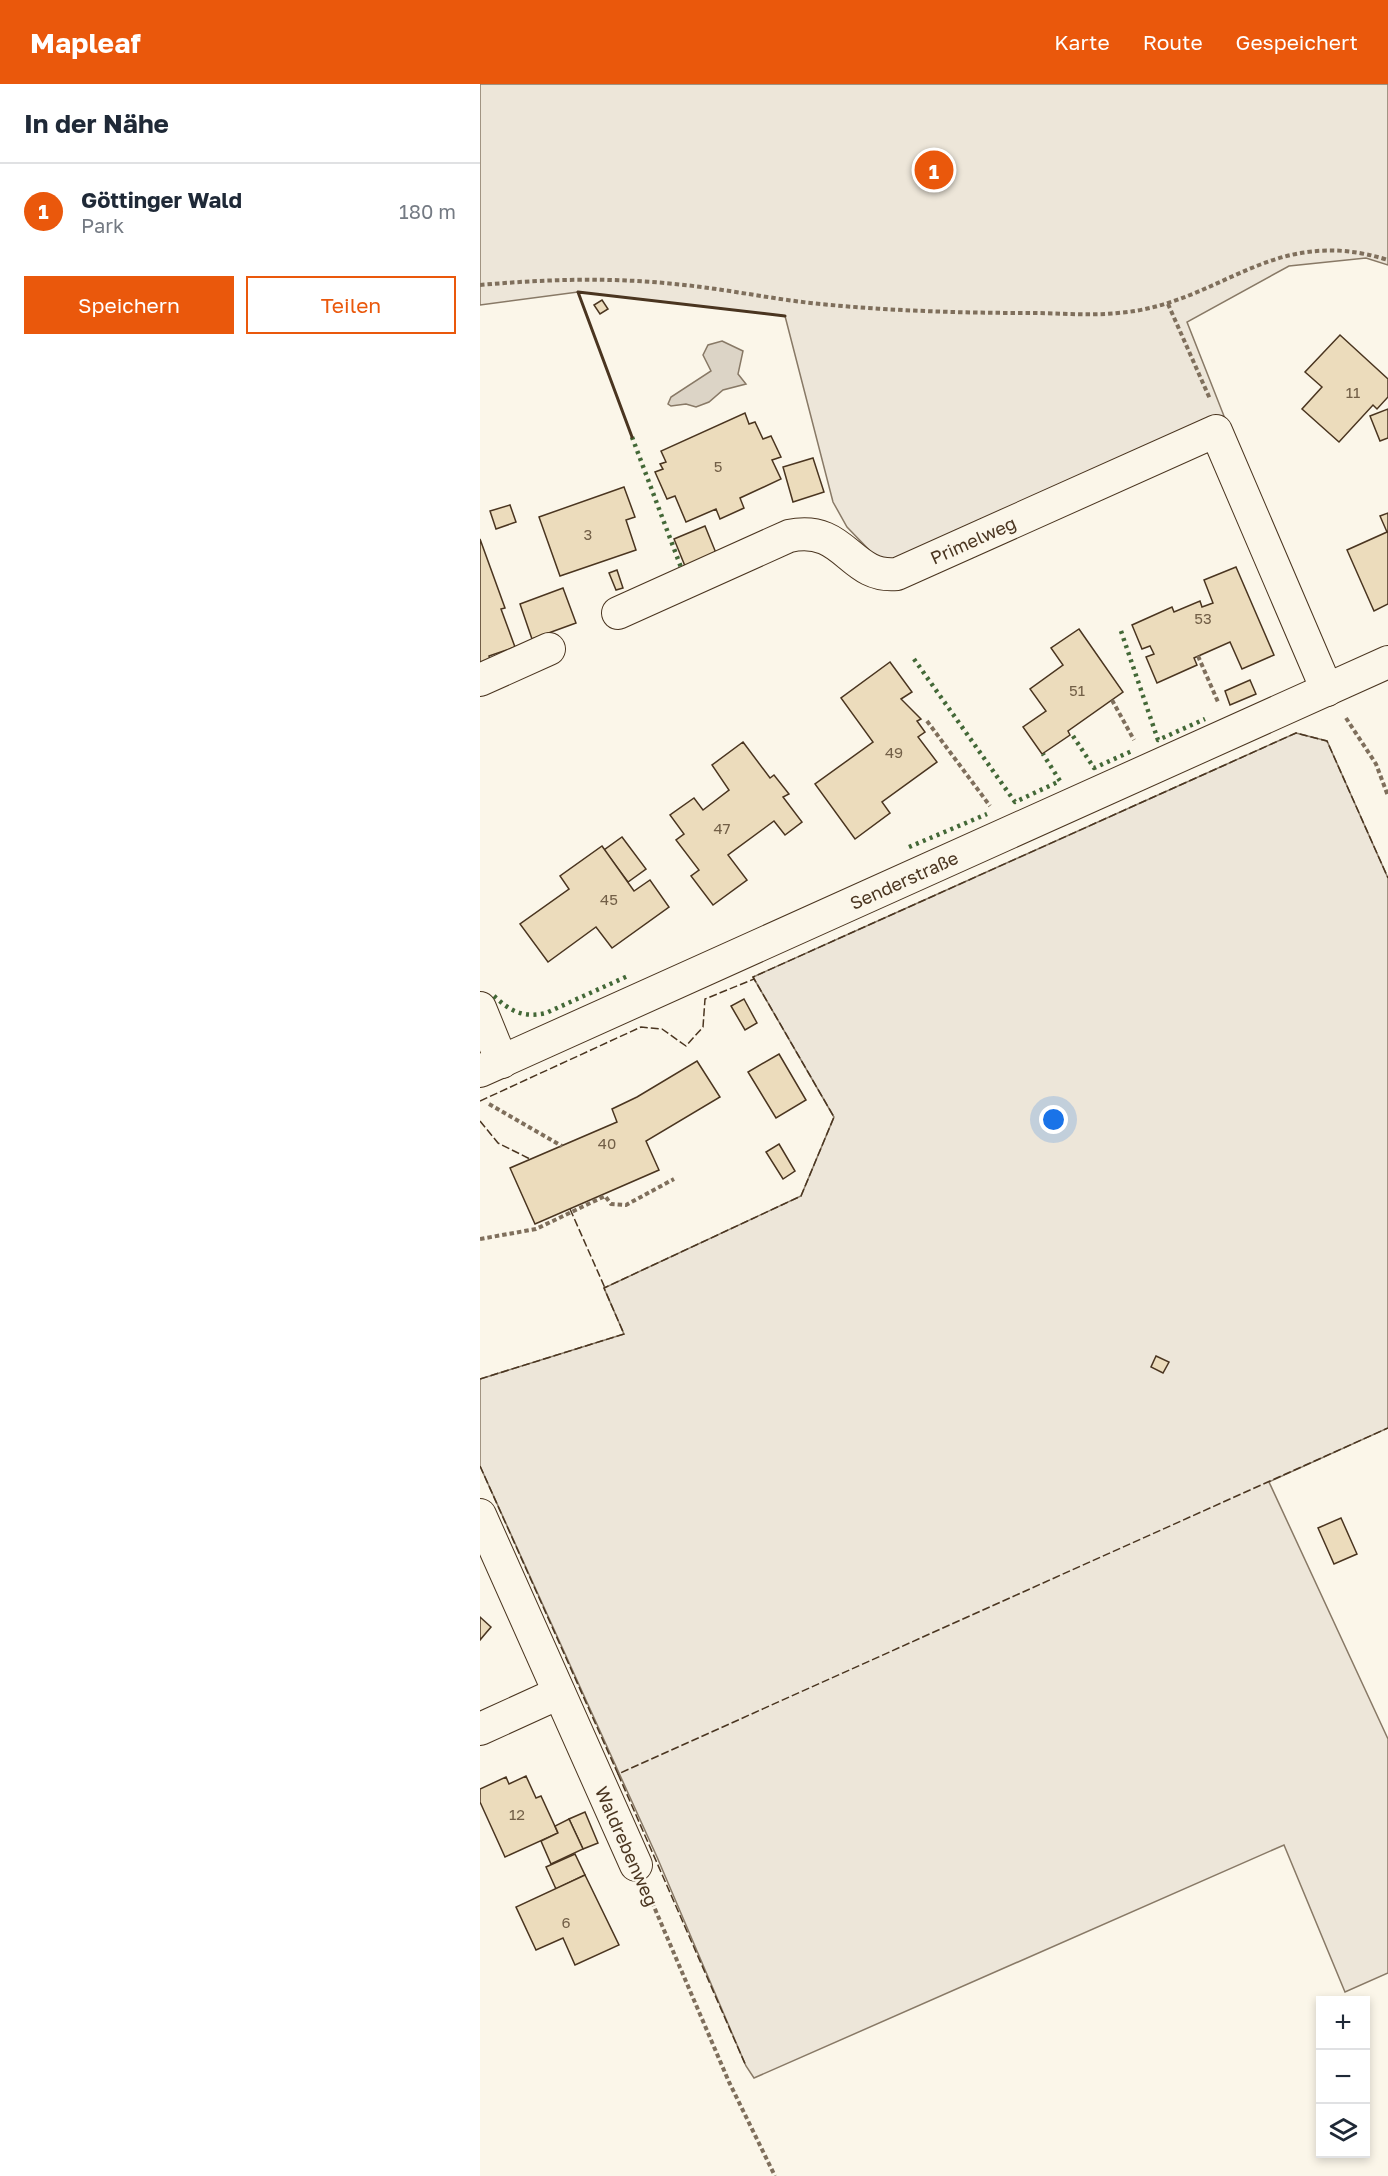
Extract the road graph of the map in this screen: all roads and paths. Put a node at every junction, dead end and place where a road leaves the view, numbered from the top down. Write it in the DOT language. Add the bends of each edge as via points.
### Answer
graph roads {
  1 [pos="1388,260"];
  2 [pos="480,285"];
  3 [pos="1168,304"];
  4 [pos="1216,431"];
  5 [pos="618,613"];
  6 [pos="549,649"];
  7 [pos="1198,656"];
  8 [pos="1388,662"];
  9 [pos="480,680"];
  10 [pos="1327,690"];
  11 [pos="1112,700"];
  12 [pos="927,721"];
  13 [pos="1231,733"];
  14 [pos="1150,770"];
  15 [pos="1388,796"];
  16 [pos="1011,832"];
  17 [pos="480,1008"];
  18 [pos="488,1078"];
  19 [pos="562,1146"];
  20 [pos="674,1179"];
  21 [pos="480,1239"];
  22 [pos="480,1515"];
  23 [pos="559,1693"];
  24 [pos="480,1729"];
  25 [pos="636,1865"];
  26 [pos="775,2176"];
  1 -- 3 [label="path" via="1337,250 1286,255 1241,270"];
  2 -- 3 [label="path" via="615,279 829,305 960,313 1115,314"];
  3 -- 4 [label="path" via="1212,402"];
  4 -- 5 [label="street, Primelweg" via="897,574 874,572 835,542 813,533 801,533"];
  4 -- 10 [label="street"];
  6 -- 9 [label="street"];
  7 -- 13 [label="path"];
  8 -- 10 [label="street, Senderstraße"];
  10 -- 13 [label="street, Senderstraße"];
  10 -- 15 [label="path" via="1376,764"];
  11 -- 14 [label="path"];
  12 -- 16 [label="path"];
  13 -- 14 [label="street, Senderstraße"];
  14 -- 16 [label="street, Senderstraße"];
  16 -- 18 [label="street, Senderstraße"];
  17 -- 18 [label="street"];
  18 -- 19 [label="path"];
  20 -- 21 [label="path" via="626,1205 611,1204 605,1196 536,1229"];
  22 -- 23 [label="street, Waldrebenweg"];
  23 -- 24 [label="street"];
  23 -- 25 [label="street, Waldrebenweg"];
  25 -- 26 [label="path, Waldrebenweg" via="729,2082"];
}
